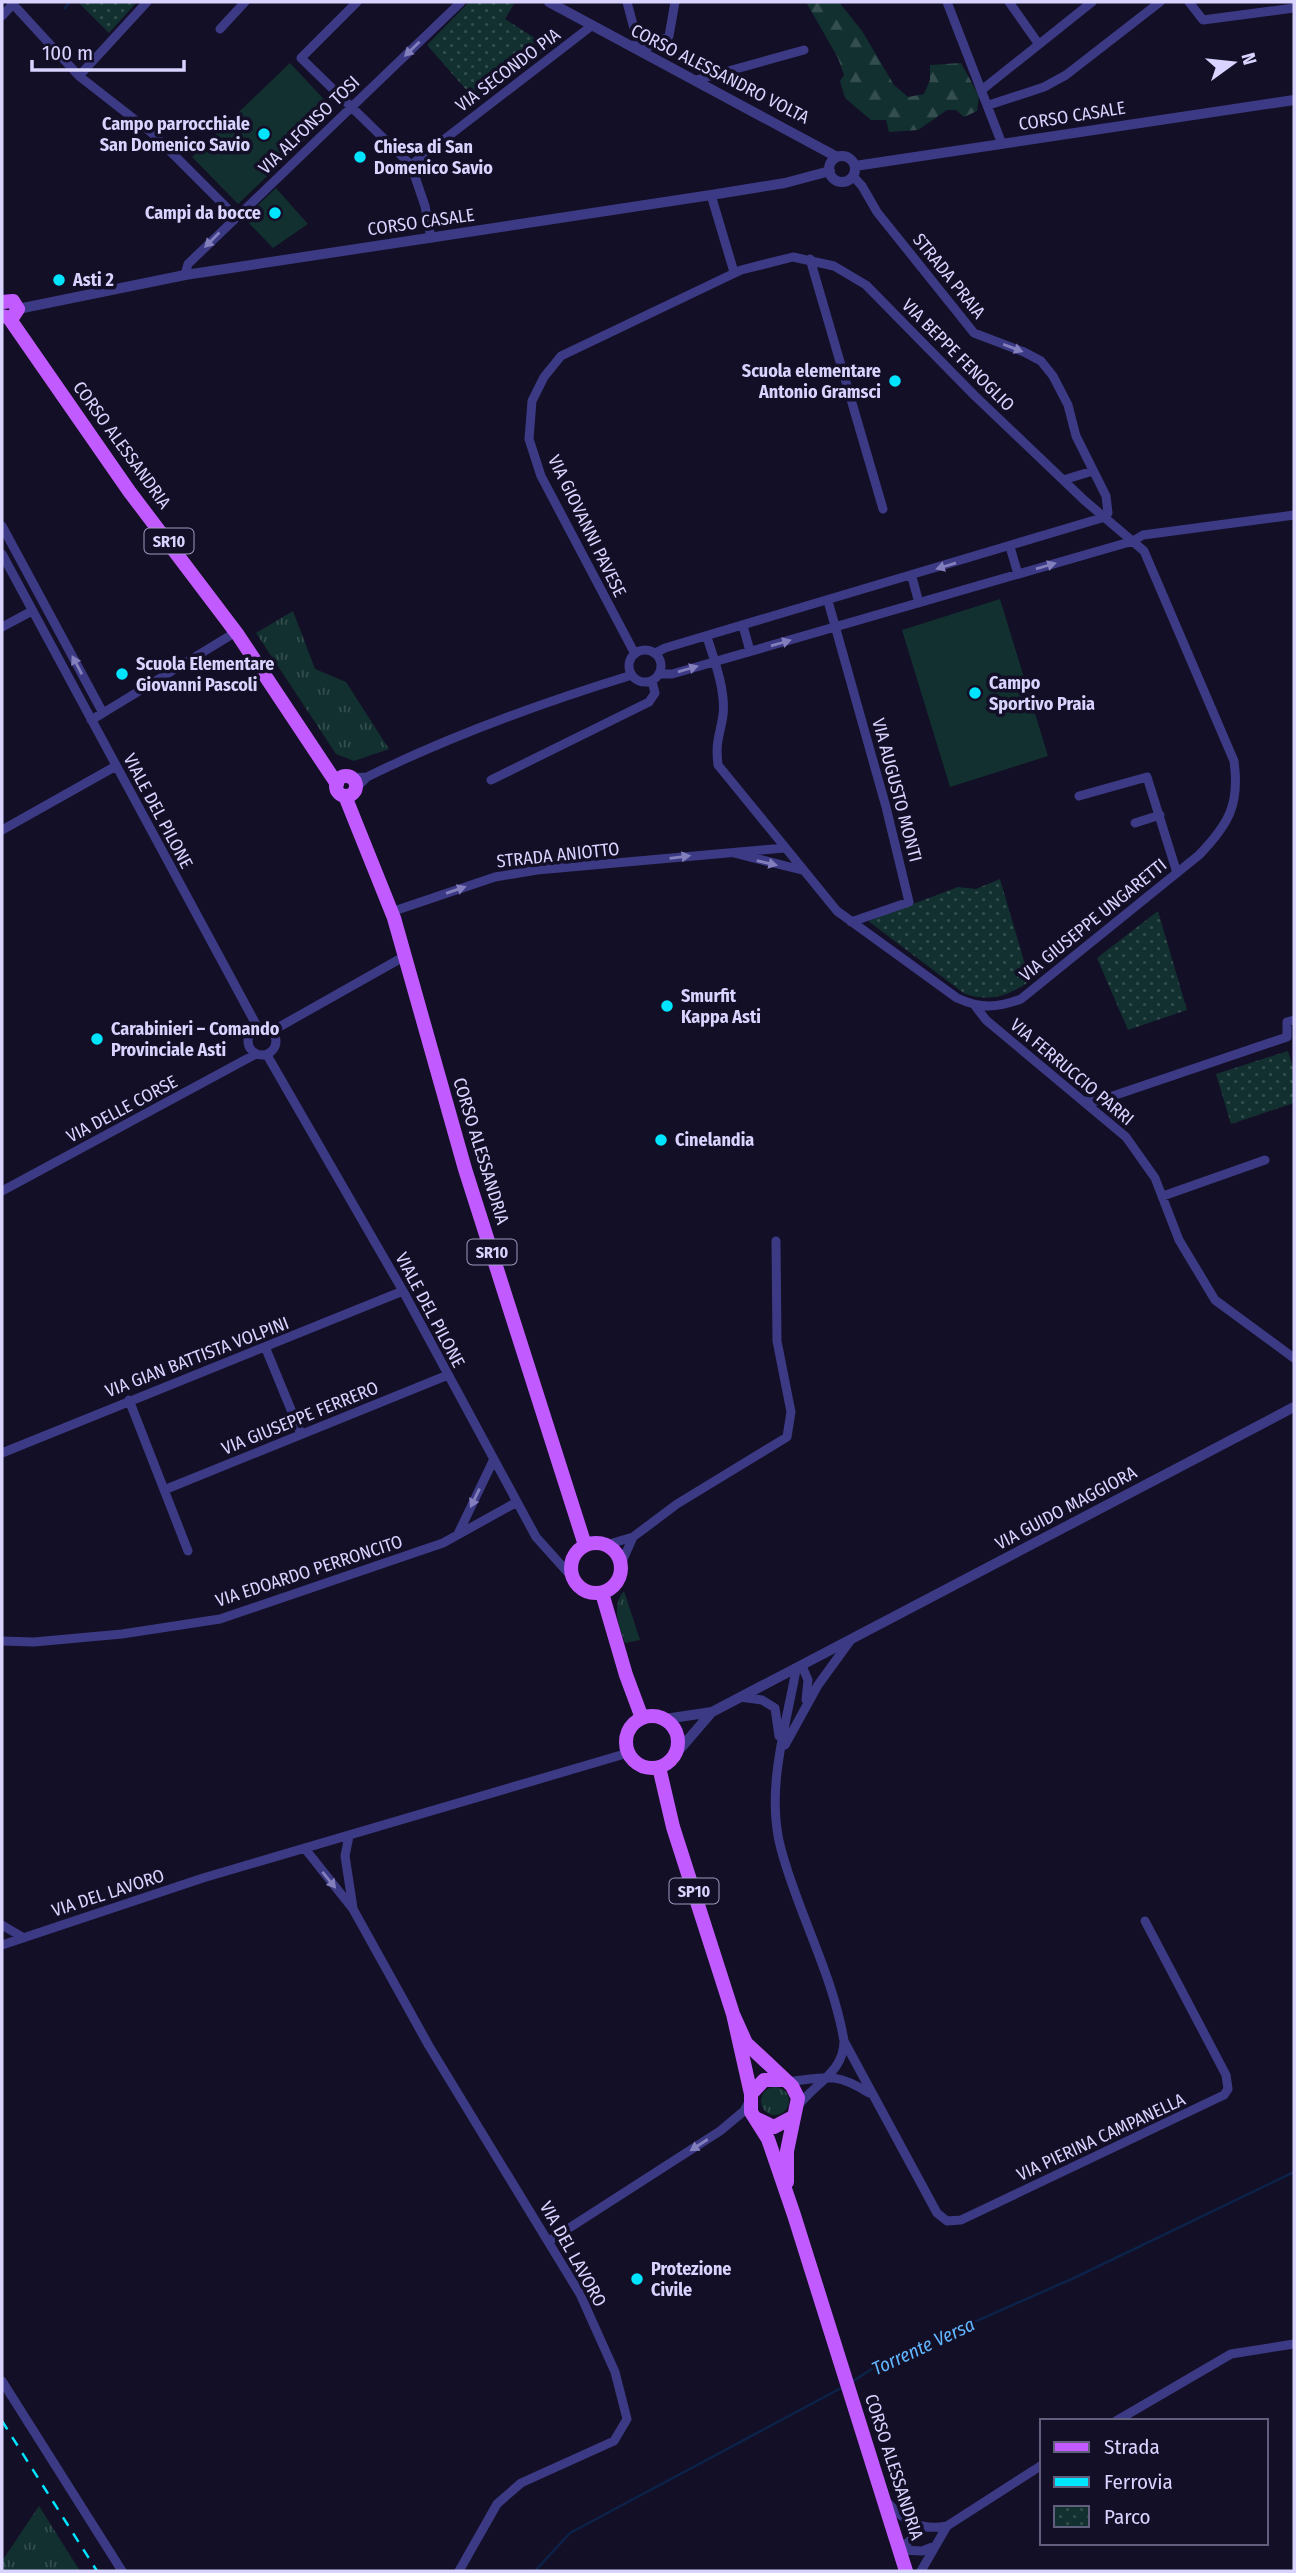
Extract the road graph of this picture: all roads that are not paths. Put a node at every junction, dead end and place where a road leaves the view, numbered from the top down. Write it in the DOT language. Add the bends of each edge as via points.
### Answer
graph roads {
  1 [pos="147,2"];
  2 [pos="245,2"];
  3 [pos="357,2"];
  4 [pos="461,2"];
  5 [pos="549,2"];
  6 [pos="627,2"];
  7 [pos="675,2"];
  8 [pos="947,2"];
  9 [pos="1009,2"];
  10 [pos="1092,2"];
  11 [pos="1160,2"];
  12 [pos="1189,2"];
  13 [pos="13,3"];
  14 [pos="1281,6"];
  15 [pos="1294,8"];
  16 [pos="2,16"];
  17 [pos="590,27"];
  18 [pos="220,29"];
  19 [pos="1038,43"];
  20 [pos="804,50"];
  21 [pos="640,51"];
  22 [pos="79,76"];
  23 [pos="696,80"];
  24 [pos="983,89"];
  25 [pos="1294,100"];
  26 [pos="989,105"];
  27 [pos="351,107"];
  28 [pos="1002,144"];
  29 [pos="837,157"];
  30 [pos="411,165"];
  31 [pos="854,171"];
  32 [pos="830,172"];
  33 [pos="711,195"];
  34 [pos="236,216"];
  35 [pos="431,238"];
  36 [pos="810,259"];
  37 [pos="734,272"];
  38 [pos="185,275"];
  39 [pos="2,302"];
  40 [pos="10,315"];
  41 [pos="1093,471"];
  42 [pos="1063,480"];
  43 [pos="883,509"];
  44 [pos="1294,516"];
  45 [pos="1105,517"];
  46 [pos="2,526"];
  47 [pos="1133,541"];
  48 [pos="1010,547"];
  49 [pos="2,554"];
  50 [pos="1018,575"];
  51 [pos="912,577"];
  52 [pos="828,601"];
  53 [pos="919,603"];
  54 [pos="32,611"];
  55 [pos="743,626"];
  56 [pos="2,627"];
  57 [pos="836,627"];
  58 [pos="236,632"];
  59 [pos="707,637"];
  60 [pos="750,652"];
  61 [pos="655,653"];
  62 [pos="635,654"];
  63 [pos="715,662"];
  64 [pos="660,674"];
  65 [pos="632,675"];
  66 [pos="652,681"];
  67 [pos="103,713"];
  68 [pos="91,720"];
  69 [pos="116,766"];
  70 [pos="491,780"];
  71 [pos="348,789"];
  72 [pos="1079,796"];
  73 [pos="1160,815"];
  74 [pos="1135,823"];
  75 [pos="2,830"];
  76 [pos="784,848"];
  77 [pos="732,852"];
  78 [pos="802,870"];
  79 [pos="1177,873"];
  80 [pos="391,912"];
  81 [pos="851,922"];
  82 [pos="405,956"];
  83 [pos="976,1007"];
  84 [pos="1294,1020"];
  85 [pos="258,1028"];
  86 [pos="272,1031"];
  87 [pos="256,1054"];
  88 [pos="267,1055"];
  89 [pos="1084,1101"];
  90 [pos="1265,1160"];
  91 [pos="2,1191"];
  92 [pos="1163,1196"];
  93 [pos="776,1241"];
  94 [pos="403,1291"];
  95 [pos="266,1349"];
  96 [pos="1294,1358"];
  97 [pos="448,1375"];
  98 [pos="130,1400"];
  99 [pos="1294,1407"];
  100 [pos="301,1434"];
  101 [pos="2,1453"];
  102 [pos="493,1461"];
  103 [pos="164,1490"];
  104 [pos="517,1502"];
  105 [pos="457,1535"];
  106 [pos="634,1536"];
  107 [pos="585,1545"];
  108 [pos="606,1545"];
  109 [pos="188,1551"];
  110 [pos="621,1564"];
  111 [pos="572,1576"];
  112 [pos="602,1593"];
  113 [pos="852,1638"];
  114 [pos="2,1641"];
  115 [pos="799,1668"];
  116 [pos="740,1697"];
  117 [pos="804,1709"];
  118 [pos="712,1712"];
  119 [pos="642,1718"];
  120 [pos="665,1719"];
  121 [pos="628,1753"];
  122 [pos="674,1756"];
  123 [pos="780,1756"];
  124 [pos="659,1767"];
  125 [pos="349,1836"];
  126 [pos="306,1850"];
  127 [pos="353,1909"];
  128 [pos="1145,1920"];
  129 [pos="2,1925"];
  130 [pos="24,1938"];
  131 [pos="2,1945"];
  132 [pos="733,2014"];
  133 [pos="844,2041"];
  134 [pos="827,2076"];
  135 [pos="787,2082"];
  136 [pos="871,2094"];
  137 [pos="750,2097"];
  138 [pos="795,2112"];
  139 [pos="754,2117"];
  140 [pos="794,2214"];
  141 [pos="549,2241"];
  142 [pos="1294,2344"];
  143 [pos="2,2381"];
  144 [pos="1119,2419"];
  145 [pos="1040,2466"];
  146 [pos="884,2499"];
  147 [pos="947,2526"];
  148 [pos="923,2528"];
  149 [pos="935,2546"];
  150 [pos="900,2550"];
  151 [pos="122,2571"];
  152 [pos="459,2571"];
  153 [pos="906,2571"];
  154 [pos="921,2571"];
  1 -- 22 [label="street"];
  2 -- 18 [label="street"];
  3 -- 27 [label="street" via="301,58"];
  4 -- 27 [label="street, VIA ALFONSO TOSI, one-way"];
  5 -- 17 [label="street, CORSO ALESSANDRO VOLTA"];
  6 -- 21 [label="street"];
  7 -- 21 [label="street" via="669,36"];
  8 -- 24 [label="street"];
  9 -- 19 [label="street"];
  10 -- 19 [label="street"];
  11 -- 26 [label="street" via="1066,75 1044,88"];
  12 -- 14 [label="street" via="1203,20"];
  13 -- 16 [label="street"];
  13 -- 22 [label="street"];
  14 -- 15 [label="street"];
  17 -- 21 [label="street, CORSO ALESSANDRO VOLTA"];
  17 -- 30 [label="street, VIA SECONDO PIA"];
  19 -- 24 [label="street"];
  20 -- 23 [label="street"];
  21 -- 23 [label="street, CORSO ALESSANDRO VOLTA"];
  22 -- 34 [label="street" via="152,133"];
  23 -- 29 [label="street, CORSO ALESSANDRO VOLTA"];
  24 -- 26 [label="street"];
  25 -- 28 [label="street, CORSO CASALE"];
  26 -- 28 [label="street"];
  27 -- 30 [label="street"];
  27 -- 34 [label="street, VIA ALFONSO TOSI"];
  28 -- 31 [label="street, CORSO CASALE"];
  29 -- 31 [label="street" via="848,157"];
  29 -- 32 [label="street"];
  30 -- 35 [label="street"];
  31 -- 32 [label="street" via="839,181"];
  31 -- 41 [label="street, STRADA PRAIA, one-way" via="877,212 974,333 1041,361 1053,376"];
  32 -- 33 [label="street, CORSO CASALE"];
  33 -- 35 [label="street, CORSO CASALE"];
  33 -- 37 [label="street"];
  34 -- 38 [label="street, VIA ALFONSO TOSI, one-way" via="188,264"];
  35 -- 38 [label="street, CORSO CASALE"];
  36 -- 37 [label="street, VIA BEPPE FENOGLIO" via="774,260"];
  36 -- 42 [label="street, VIA BEPPE FENOGLIO" via="834,265 866,285"];
  36 -- 43 [label="street"];
  37 -- 62 [label="street, VIA GIOVANNI PAVESE" via="561,356 531,401 529,439 541,476"];
  38 -- 40 [label="street, CORSO CASALE"];
  39 -- 40 [label="main road" via="13,301"];
  40 -- 58 [label="main road, CORSO ALESSANDRIA / SR10" via="129,491"];
  41 -- 42 [label="street"];
  41 -- 45 [label="street, STRADA PRAIA" via="1109,509"];
  42 -- 45 [label="street, VIA BEPPE FENOGLIO"];
  44 -- 47 [label="street" via="1158,532"];
  45 -- 47 [label="street, VIA BEPPE FENOGLIO"];
  45 -- 48 [label="street"];
  67 -- 46 [label="street, one-way"];
  50 -- 47 [label="street, one-way"];
  47 -- 79 [label="street, VIA GIUSEPPE UNGARETTI" via="1149,560 1234,761 1237,787 1231,812 1219,834"];
  48 -- 50 [label="street"];
  48 -- 51 [label="street, one-way"];
  49 -- 54 [label="street, VIALE DEL PILONE"];
  50 -- 53 [label="street"];
  51 -- 52 [label="street"];
  51 -- 53 [label="street"];
  52 -- 55 [label="street"];
  52 -- 57 [label="street, VIA AUGUSTO MONTI"];
  53 -- 57 [label="street"];
  54 -- 56 [label="street"];
  54 -- 68 [label="street, VIALE DEL PILONE"];
  55 -- 59 [label="street"];
  55 -- 60 [label="street"];
  60 -- 57 [label="street, one-way"];
  57 -- 81 [label="street, VIA AUGUSTO MONTI" via="909,902"];
  58 -- 67 [label="street"];
  58 -- 71 [label="main road, CORSO ALESSANDRIA / SR10" via="326,766"];
  59 -- 61 [label="street"];
  59 -- 63 [label="street"];
  60 -- 63 [label="street"];
  61 -- 62 [label="street" via="643,650"];
  61 -- 64 [label="street" via="661,663"];
  62 -- 65 [label="street" via="629,666"];
  64 -- 63 [label="street, one-way"];
  63 -- 76 [label="street" via="723,712 715,743 718,765"];
  64 -- 66 [label="street"];
  65 -- 66 [label="street" via="643,682"];
  65 -- 71 [label="street" via="495,721"];
  66 -- 70 [label="street" via="655,693 649,702"];
  67 -- 68 [label="street"];
  68 -- 69 [label="street, VIALE DEL PILONE"];
  69 -- 75 [label="street"];
  69 -- 85 [label="street, VIALE DEL PILONE"];
  71 -- 80 [label="main road, CORSO ALESSANDRIA / SR10"];
  72 -- 73 [label="street" via="1144,777 1149,779"];
  73 -- 74 [label="street"];
  73 -- 79 [label="street"];
  76 -- 77 [label="street, STRADA ANIOTTO"];
  76 -- 78 [label="street"];
  77 -- 78 [label="street, STRADA ANIOTTO, one-way"];
  80 -- 77 [label="street, STRADA ANIOTTO, one-way" via="495,877"];
  78 -- 81 [label="street"];
  79 -- 83 [label="street, VIA GIUSEPPE UNGARETTI" via="1021,999 1003,1006"];
  80 -- 82 [label="main road, CORSO ALESSANDRIA / SR10"];
  81 -- 83 [label="street"];
  82 -- 86 [label="street"];
  82 -- 107 [label="main road, CORSO ALESSANDRIA / SR10" via="465,1169"];
  83 -- 89 [label="street, VIA FERRUCCIO PARRI"];
  84 -- 89 [label="street" via="1287,1022 1287,1037 1098,1101"];
  85 -- 86 [label="street"];
  85 -- 87 [label="street" via="248,1043"];
  86 -- 88 [label="street" via="275,1044"];
  87 -- 88 [label="street"];
  87 -- 91 [label="street, VIA DELLE CORSE"];
  88 -- 94 [label="street, VIALE DEL PILONE"];
  89 -- 92 [label="street, VIA FERRUCCIO PARRI" via="1126,1138"];
  90 -- 92 [label="street"];
  92 -- 96 [label="street, VIA FERRUCCIO PARRI" via="1175,1232 1215,1300"];
  93 -- 106 [label="street" via="777,1341 791,1412 787,1437 677,1504"];
  94 -- 95 [label="street, VIA GIAN BATTISTA VOLPINI"];
  94 -- 97 [label="street, VIALE DEL PILONE"];
  95 -- 98 [label="street, VIA GIAN BATTISTA VOLPINI"];
  95 -- 100 [label="street"];
  97 -- 100 [label="street, VIA GIUSEPPE FERRERO"];
  97 -- 102 [label="street, VIALE DEL PILONE"];
  98 -- 101 [label="street, VIA GIAN BATTISTA VOLPINI"];
  98 -- 103 [label="street"];
  99 -- 113 [label="street, VIA GUIDO MAGGIORA"];
  100 -- 103 [label="street, VIA GIUSEPPE FERRERO"];
  102 -- 104 [label="street, VIALE DEL PILONE"];
  102 -- 105 [label="street, one-way"];
  103 -- 109 [label="street"];
  104 -- 105 [label="street, VIA EDOARDO PERRONCITO"];
  104 -- 111 [label="street, VIALE DEL PILONE" via="536,1537"];
  105 -- 114 [label="street, VIA EDOARDO PERRONCITO" via="220,1619 122,1634"];
  106 -- 108 [label="street"];
  106 -- 110 [label="street"];
  107 -- 108 [label="main road"];
  107 -- 111 [label="main road" via="574,1555"];
  108 -- 110 [label="main road"];
  110 -- 112 [label="main road" via="619,1579"];
  111 -- 112 [label="main road" via="580,1588"];
  112 -- 119 [label="main road"];
  113 -- 115 [label="street, VIA GUIDO MAGGIORA"];
  113 -- 117 [label="street, VIA GUIDO MAGGIORA"];
  115 -- 116 [label="street, VIA GUIDO MAGGIORA"];
  115 -- 117 [label="street, VIA GUIDO MAGGIORA" via="807,1672 809,1691"];
  115 -- 123 [label="street, VIA GUIDO MAGGIORA"];
  116 -- 118 [label="street, VIA GUIDO MAGGIORA"];
  116 -- 123 [label="street, VIA GUIDO MAGGIORA" via="762,1700 775,1708"];
  117 -- 123 [label="street, VIA GUIDO MAGGIORA"];
  118 -- 120 [label="street, VIA GUIDO MAGGIORA"];
  118 -- 122 [label="street, VIA GUIDO MAGGIORA"];
  119 -- 120 [label="main road"];
  119 -- 121 [label="main road" via="629,1728"];
  120 -- 122 [label="main road" via="678,1740"];
  121 -- 124 [label="main road" via="638,1764"];
  121 -- 125 [label="street, VIA DEL LAVORO"];
  122 -- 124 [label="main road"];
  123 -- 133 [label="street, VIA GUIDO MAGGIORA" via="777,1805 781,1848"];
  124 -- 132 [label="main road, CORSO ALESSANDRIA / SP10" via="673,1827"];
  125 -- 126 [label="street, VIA DEL LAVORO"];
  125 -- 127 [label="street, VIA DEL LAVORO" via="345,1856"];
  126 -- 127 [label="street, VIA DEL LAVORO, one-way"];
  126 -- 130 [label="street, VIA DEL LAVORO" via="203,1878"];
  127 -- 141 [label="street, VIA DEL LAVORO" via="429,2046"];
  128 -- 136 [label="street, VIA PIERINA CAMPANELLA" via="1226,2075 1228,2089 1220,2100 954,2222 937,2213"];
  129 -- 130 [label="street"];
  130 -- 131 [label="street, VIA DEL LAVORO"];
  132 -- 135 [label="main road, CORSO ALESSANDRIA / SP10" via="746,2043"];
  132 -- 137 [label="main road, CORSO ALESSANDRIA / SP10"];
  133 -- 134 [label="street" via="839,2066"];
  133 -- 136 [label="street, VIA PIERINA CAMPANELLA"];
  134 -- 135 [label="street"];
  134 -- 136 [label="street" via="842,2078"];
  134 -- 138 [label="street"];
  135 -- 137 [label="main road" via="765,2080"];
  135 -- 138 [label="main road, CORSO ALESSANDRIA / SP10" via="796,2092"];
  137 -- 139 [label="main road, CORSO ALESSANDRIA / SP10"];
  137 -- 141 [label="street, one-way" via="744,2111 720,2131"];
  138 -- 139 [label="main road" via="774,2127"];
  138 -- 140 [label="main road, CORSO ALESSANDRIA / SP10" via="786,2174"];
  139 -- 140 [label="main road, CORSO ALESSANDRIA / SP10" via="768,2139"];
  140 -- 146 [label="main road, CORSO ALESSANDRIA / SP10"];
  141 -- 152 [label="street, VIA DEL LAVORO" via="580,2294 615,2372 627,2419 614,2441 522,2483 497,2504"];
  142 -- 144 [label="street" via="1231,2354"];
  143 -- 151 [label="street"];
  145 -- 147 [label="street"];
  146 -- 148 [label="street" via="909,2522"];
  146 -- 150 [label="main road, CORSO ALESSANDRIA / SP10"];
  147 -- 148 [label="street"];
  147 -- 149 [label="street"];
  148 -- 150 [label="street"];
  149 -- 150 [label="street"];
  149 -- 154 [label="street"];
  150 -- 153 [label="main road, CORSO ALESSANDRIA / SP10"];
}
